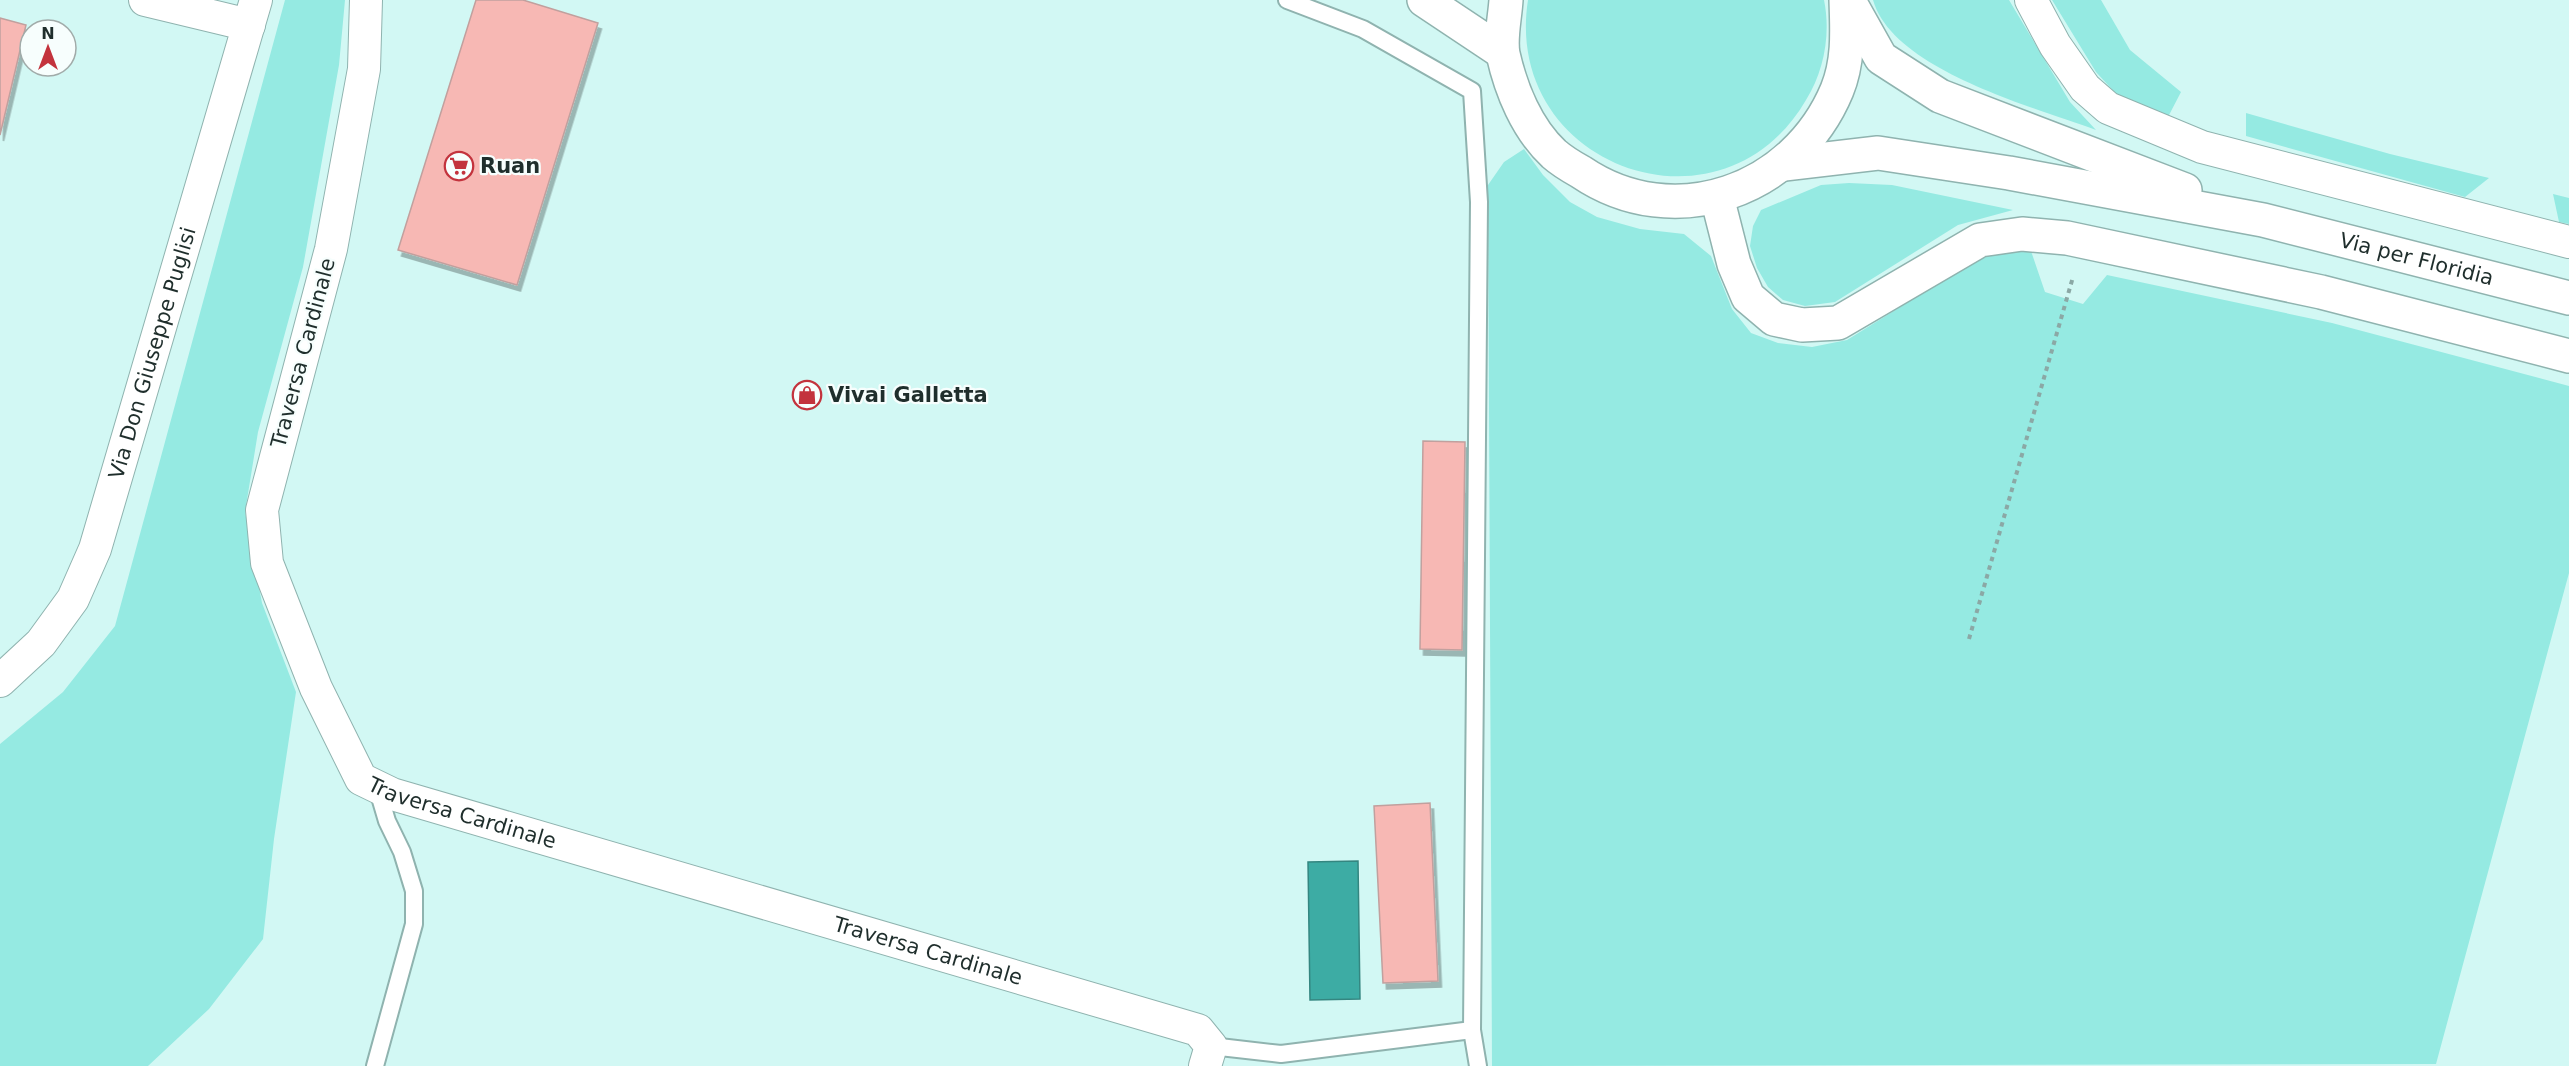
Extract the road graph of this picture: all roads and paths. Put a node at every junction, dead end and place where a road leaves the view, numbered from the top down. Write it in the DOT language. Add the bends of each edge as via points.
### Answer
graph roads {
  1 [pos="145,0"];
  2 [pos="366,0"];
  3 [pos="1287,0"];
  4 [pos="1424,0"];
  5 [pos="1506,0"];
  6 [pos="1847,0"];
  7 [pos="2031,0"];
  8 [pos="187,5"];
  9 [pos="252,13"];
  10 [pos="1502,52"];
  11 [pos="1784,164"];
  12 [pos="1717,197"];
  13 [pos="2263,220"];
  14 [pos="2083,241"];
  15 [pos="2569,242"];
  16 [pos="2569,298"];
  17 [pos="2569,356"];
  18 [pos="1969,639"];
  19 [pos="0,681"];
  20 [pos="377,788"];
  21 [pos="1472,1030"];
  22 [pos="1208,1056"];
  23 [pos="375,1066"];
  24 [pos="1478,1066"];
  1 -- 8 [label="street"];
  2 -- 20 [label="street, Traversa Cardinale" via="364,69 331,249 262,510 267,563 316,688 361,779"];
  3 -- 21 [label="lane" via="1363,29 1472,91 1479,202"];
  4 -- 10 [label="main road"];
  5 -- 10 [label="main road"];
  6 -- 11 [label="main road" via="1848,42 1838,88 1816,130"];
  6 -- 13 [label="main road" via="1881,58 1940,96"];
  7 -- 15 [label="street" via="2055,45 2085,88 2108,108 2202,147"];
  8 -- 9 [label="street"];
  9 -- 19 [label="street, Via Don Giuseppe Puglisi" via="95,549 73,599 48,634"];
  10 -- 12 [label="main road" via="1520,108 1554,154 1603,187 1659,202"];
  11 -- 12 [label="main road" via="1753,184"];
  11 -- 13 [label="main road" via="1878,153"];
  12 -- 14 [label="main road" via="1734,264 1748,297 1774,320 1802,325 1838,323 1980,240 2022,234"];
  13 -- 16 [label="main road, Via per Floridia"];
  14 -- 17 [label="main road" via="2321,292"];
  14 -- 18 [label="path"];
  20 -- 22 [label="street, Traversa Cardinale" via="1198,1030"];
  20 -- 23 [label="lane" via="414,891 414,924"];
  21 -- 22 [label="lane" via="1281,1054"];
  21 -- 24 [label="lane"];
}
